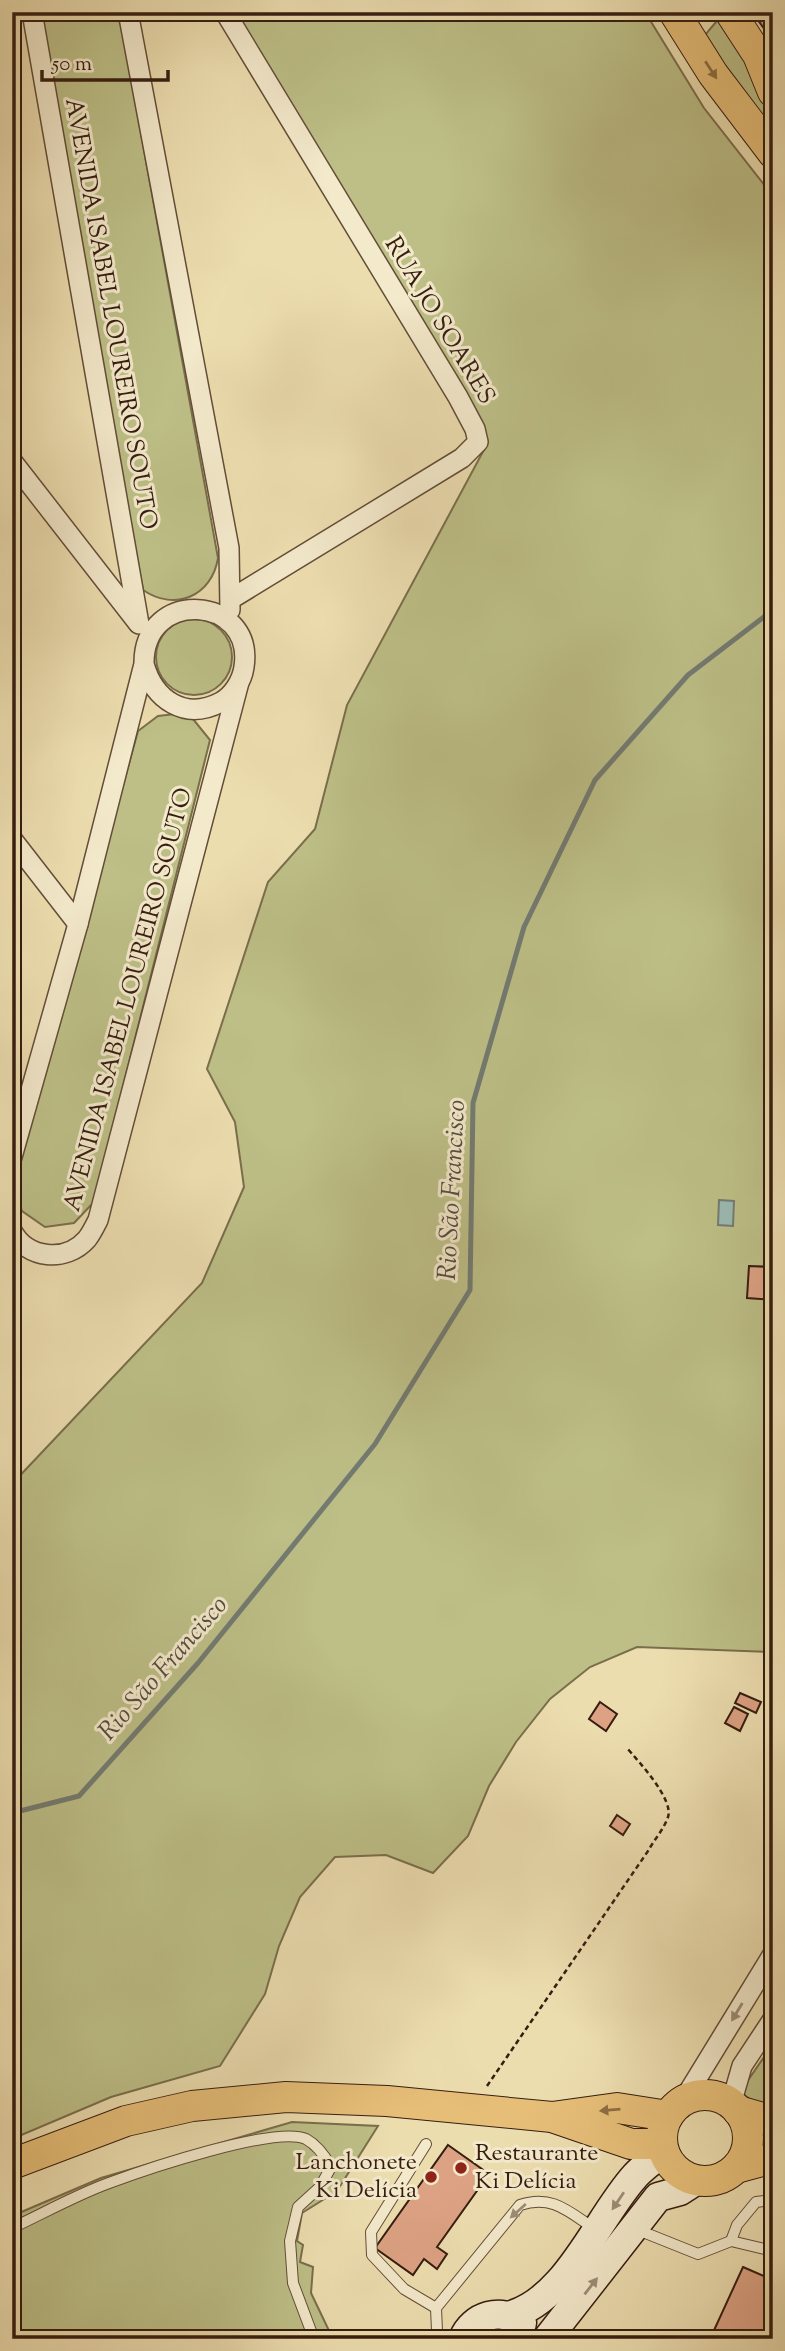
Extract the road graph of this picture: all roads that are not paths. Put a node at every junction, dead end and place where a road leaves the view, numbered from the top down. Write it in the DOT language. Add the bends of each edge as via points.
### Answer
graph roads {
  1 [pos="32,12"];
  2 [pos="128,12"];
  3 [pos="225,12"];
  4 [pos="674,12"];
  5 [pos="717,12"];
  6 [pos="730,12"];
  7 [pos="692,40"];
  8 [pos="773,92"];
  9 [pos="773,153"];
  10 [pos="12,461"];
  11 [pos="231,599"];
  12 [pos="230,622"];
  13 [pos="139,624"];
  14 [pos="146,643"];
  15 [pos="144,664"];
  16 [pos="238,685"];
  17 [pos="12,839"];
  18 [pos="78,924"];
  19 [pos="17,1128"];
  20 [pos="12,1157"];
  21 [pos="12,1231"];
  22 [pos="773,1954"];
  23 [pos="773,2019"];
  24 [pos="735,2108"];
  25 [pos="773,2121"];
  26 [pos="669,2128"];
  27 [pos="426,2144"];
  28 [pos="773,2158"];
  29 [pos="12,2164"];
  30 [pos="736,2168"];
  31 [pos="698,2180"];
  32 [pos="773,2200"];
  33 [pos="12,2228"];
  34 [pos="634,2228"];
  35 [pos="598,2231"];
  36 [pos="731,2241"];
  37 [pos="773,2251"];
  38 [pos="436,2308"];
  39 [pos="508,2316"];
  40 [pos="314,2339"];
  41 [pos="443,2339"];
  42 [pos="463,2339"];
  43 [pos="534,2339"];
  44 [pos="547,2339"];
  1 -- 13 [label="street, AVENIDA ISABEL LOUREIRO SOUTO"];
  2 -- 11 [label="street" via="229,548"];
  3 -- 11 [label="street, RUA JO SOARES" via="458,397 478,442 462,458"];
  4 -- 7 [label="main road"];
  5 -- 7 [label="main road"];
  6 -- 8 [label="main road" via="758,55"];
  7 -- 9 [label="main road, one-way"];
  10 -- 13 [label="street"];
  11 -- 12 [label="street"];
  12 -- 14 [label="street" via="199,608 182,610 160,622"];
  12 -- 16 [label="street, AVENIDA ISABEL LOUREIRO SOUTO" via="245,659"];
  13 -- 14 [label="street"];
  14 -- 15 [label="street"];
  15 -- 16 [label="street" via="159,696 174,706 210,708"];
  15 -- 18 [label="street"];
  16 -- 21 [label="street, AVENIDA ISABEL LOUREIRO SOUTO" via="98,1220 87,1239 67,1254 27,1250"];
  17 -- 18 [label="street"];
  18 -- 19 [label="street"];
  19 -- 20 [label="street"];
  22 -- 26 [label="street, one-way"];
  23 -- 24 [label="street" via="742,2066"];
  24 -- 25 [label="main road"];
  24 -- 26 [label="main road" via="712,2096 692,2097"];
  24 -- 30 [label="main road" via="744,2122 747,2146"];
  26 -- 29 [label="main road" via="631,2144 552,2117 286,2097 192,2106 126,2121"];
  26 -- 31 [label="main road" via="677,2171"];
  26 -- 35 [label="main road, one-way"];
  27 -- 38 [label="lane" via="371,2232 372,2255 404,2289"];
  28 -- 30 [label="main road"];
  30 -- 31 [label="main road" via="718,2179"];
  31 -- 34 [label="main road" via="658,2197"];
  32 -- 36 [label="lane" via="756,2202 737,2225"];
  33 -- 40 [label="lane" via="108,2183 206,2152 283,2135 306,2139 331,2166 320,2187 298,2207 290,2241 293,2283"];
  34 -- 36 [label="lane" via="698,2254"];
  44 -- 34 [label="main road, one-way"];
  35 -- 38 [label="lane, one-way" via="538,2199 520,2205"];
  35 -- 39 [label="main road" via="542,2299 527,2311"];
  36 -- 37 [label="lane"];
  38 -- 41 [label="lane" via="437,2331"];
  39 -- 42 [label="main road" via="479,2320"];
  39 -- 43 [label="main road" via="525,2325"];
}
